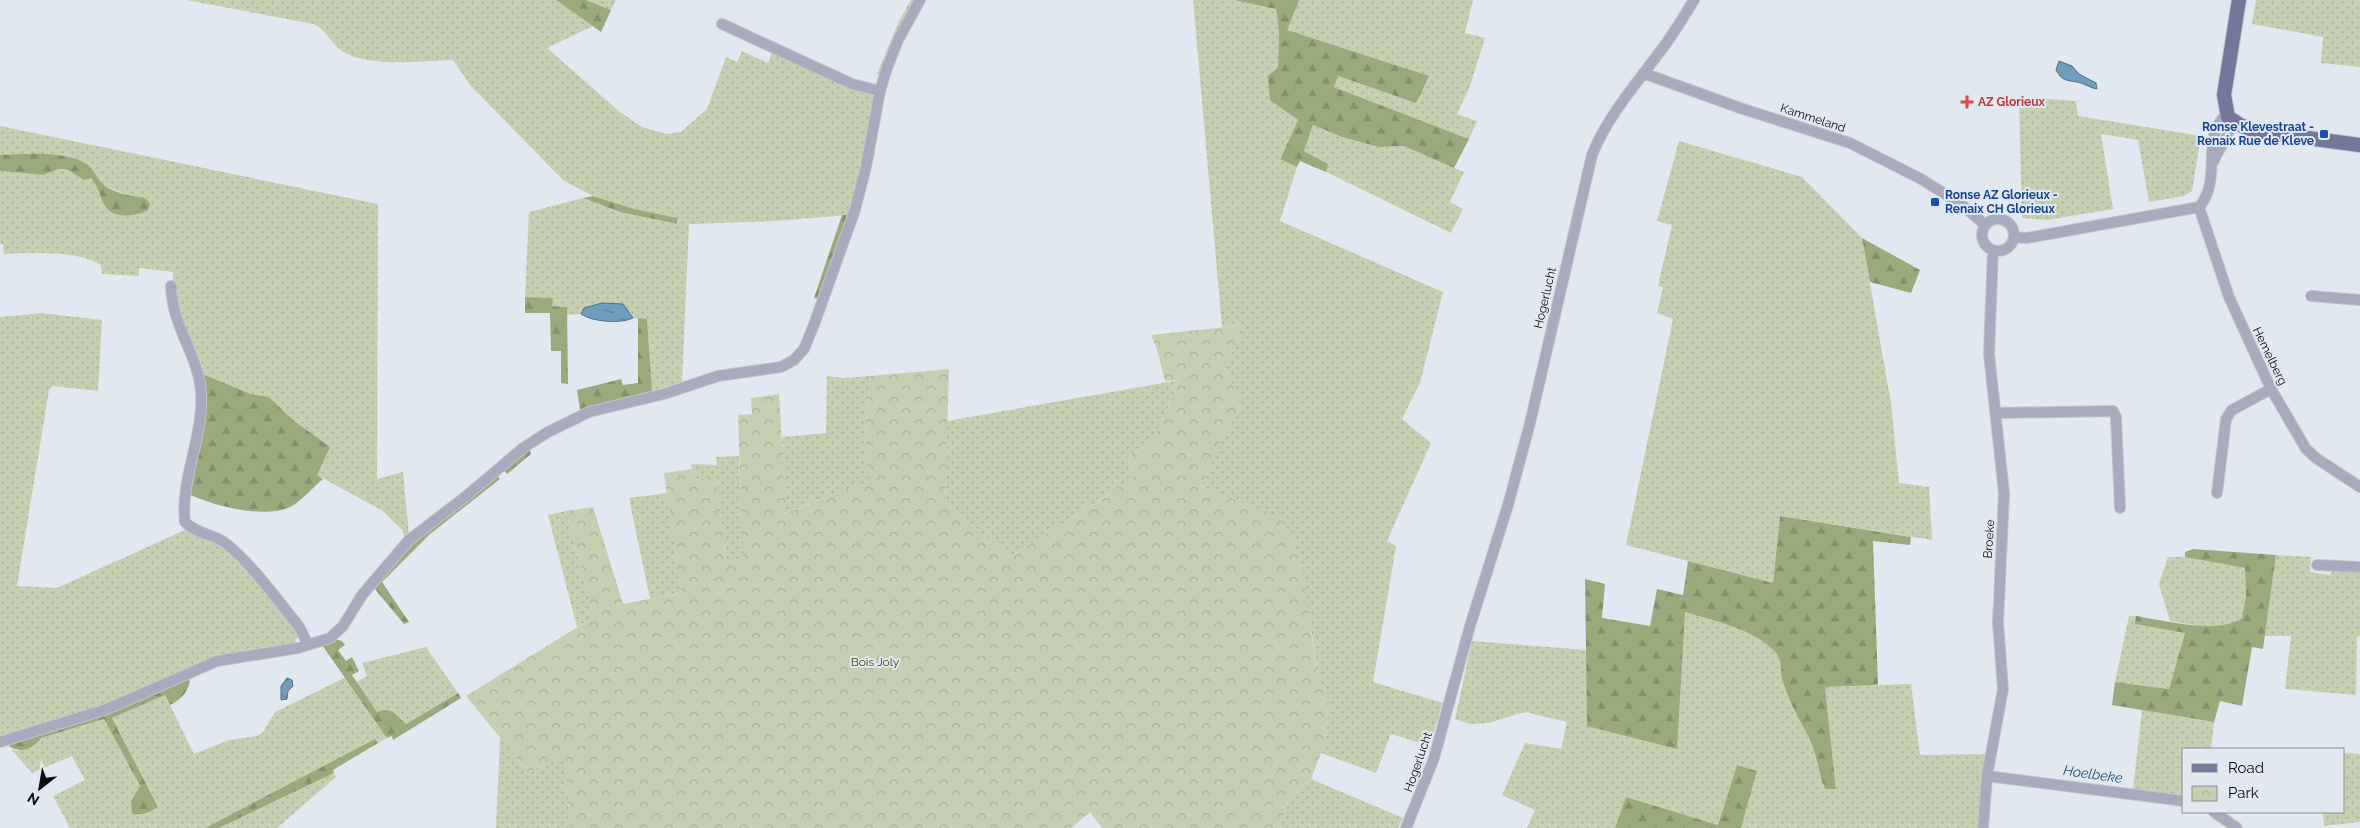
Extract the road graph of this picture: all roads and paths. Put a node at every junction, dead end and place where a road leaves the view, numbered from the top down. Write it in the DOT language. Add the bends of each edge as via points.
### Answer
graph roads {
  1 [pos="920,0"];
  2 [pos="1694,0"];
  3 [pos="2239,0"];
  4 [pos="722,24"];
  5 [pos="1643,73"];
  6 [pos="880,91"];
  7 [pos="2230,119"];
  8 [pos="2360,145"];
  9 [pos="2195,208"];
  10 [pos="1985,226"];
  11 [pos="2014,237"];
  12 [pos="1993,250"];
  13 [pos="171,286"];
  14 [pos="2311,296"];
  15 [pos="2360,300"];
  16 [pos="2271,388"];
  17 [pos="1997,413"];
  18 [pos="2360,487"];
  19 [pos="2217,493"];
  20 [pos="2120,508"];
  21 [pos="2317,565"];
  22 [pos="2360,567"];
  23 [pos="308,644"];
  24 [pos="0,742"];
  25 [pos="1987,776"];
  26 [pos="2182,801"];
  27 [pos="2215,813"];
  28 [pos="1406,828"];
  29 [pos="1983,828"];
  30 [pos="2237,828"];
  1 -- 6 [label="street" via="895,47"];
  2 -- 5 [label="street, Hogerlucht"];
  3 -- 7 [label="main road" via="2224,95"];
  4 -- 6 [label="street" via="852,84"];
  5 -- 10 [label="street, Kammeland" via="1850,143 1921,179"];
  5 -- 28 [label="street, Hogerlucht" via="1620,105 1592,155 1522,455 1434,758"];
  6 -- 23 [label="street" via="855,210 804,349 796,358 781,367 718,376 664,394 589,412 548,432 523,448 409,540 362,595 340,630 330,638"];
  7 -- 8 [label="main road" via="2255,130"];
  7 -- 9 [label="street" via="2213,162 2206,199"];
  9 -- 11 [label="street" via="2027,238"];
  9 -- 16 [label="street, Hemelberg" via="2229,297"];
  10 -- 11 [label="street" via="1994,219 2005,220"];
  10 -- 12 [label="street, Broeke" via="1983,241"];
  11 -- 12 [label="street" via="2007,248"];
  12 -- 17 [label="street, Broeke" via="1989,354"];
  13 -- 23 [label="street" via="177,323 202,392 185,495 184,522 191,529 226,543 242,558 298,625"];
  14 -- 15 [label="street"];
  16 -- 18 [label="street, Hemelberg" via="2306,449"];
  16 -- 19 [label="street" via="2232,410 2226,419"];
  17 -- 20 [label="street" via="2112,412 2116,418"];
  17 -- 25 [label="street, Broeke" via="2004,493 1998,622 2003,689"];
  21 -- 22 [label="street"];
  23 -- 24 [label="street" via="212,662 107,709"];
  25 -- 26 [label="street"];
  25 -- 29 [label="street, Broeke"];
  27 -- 30 [label="street"];
}
